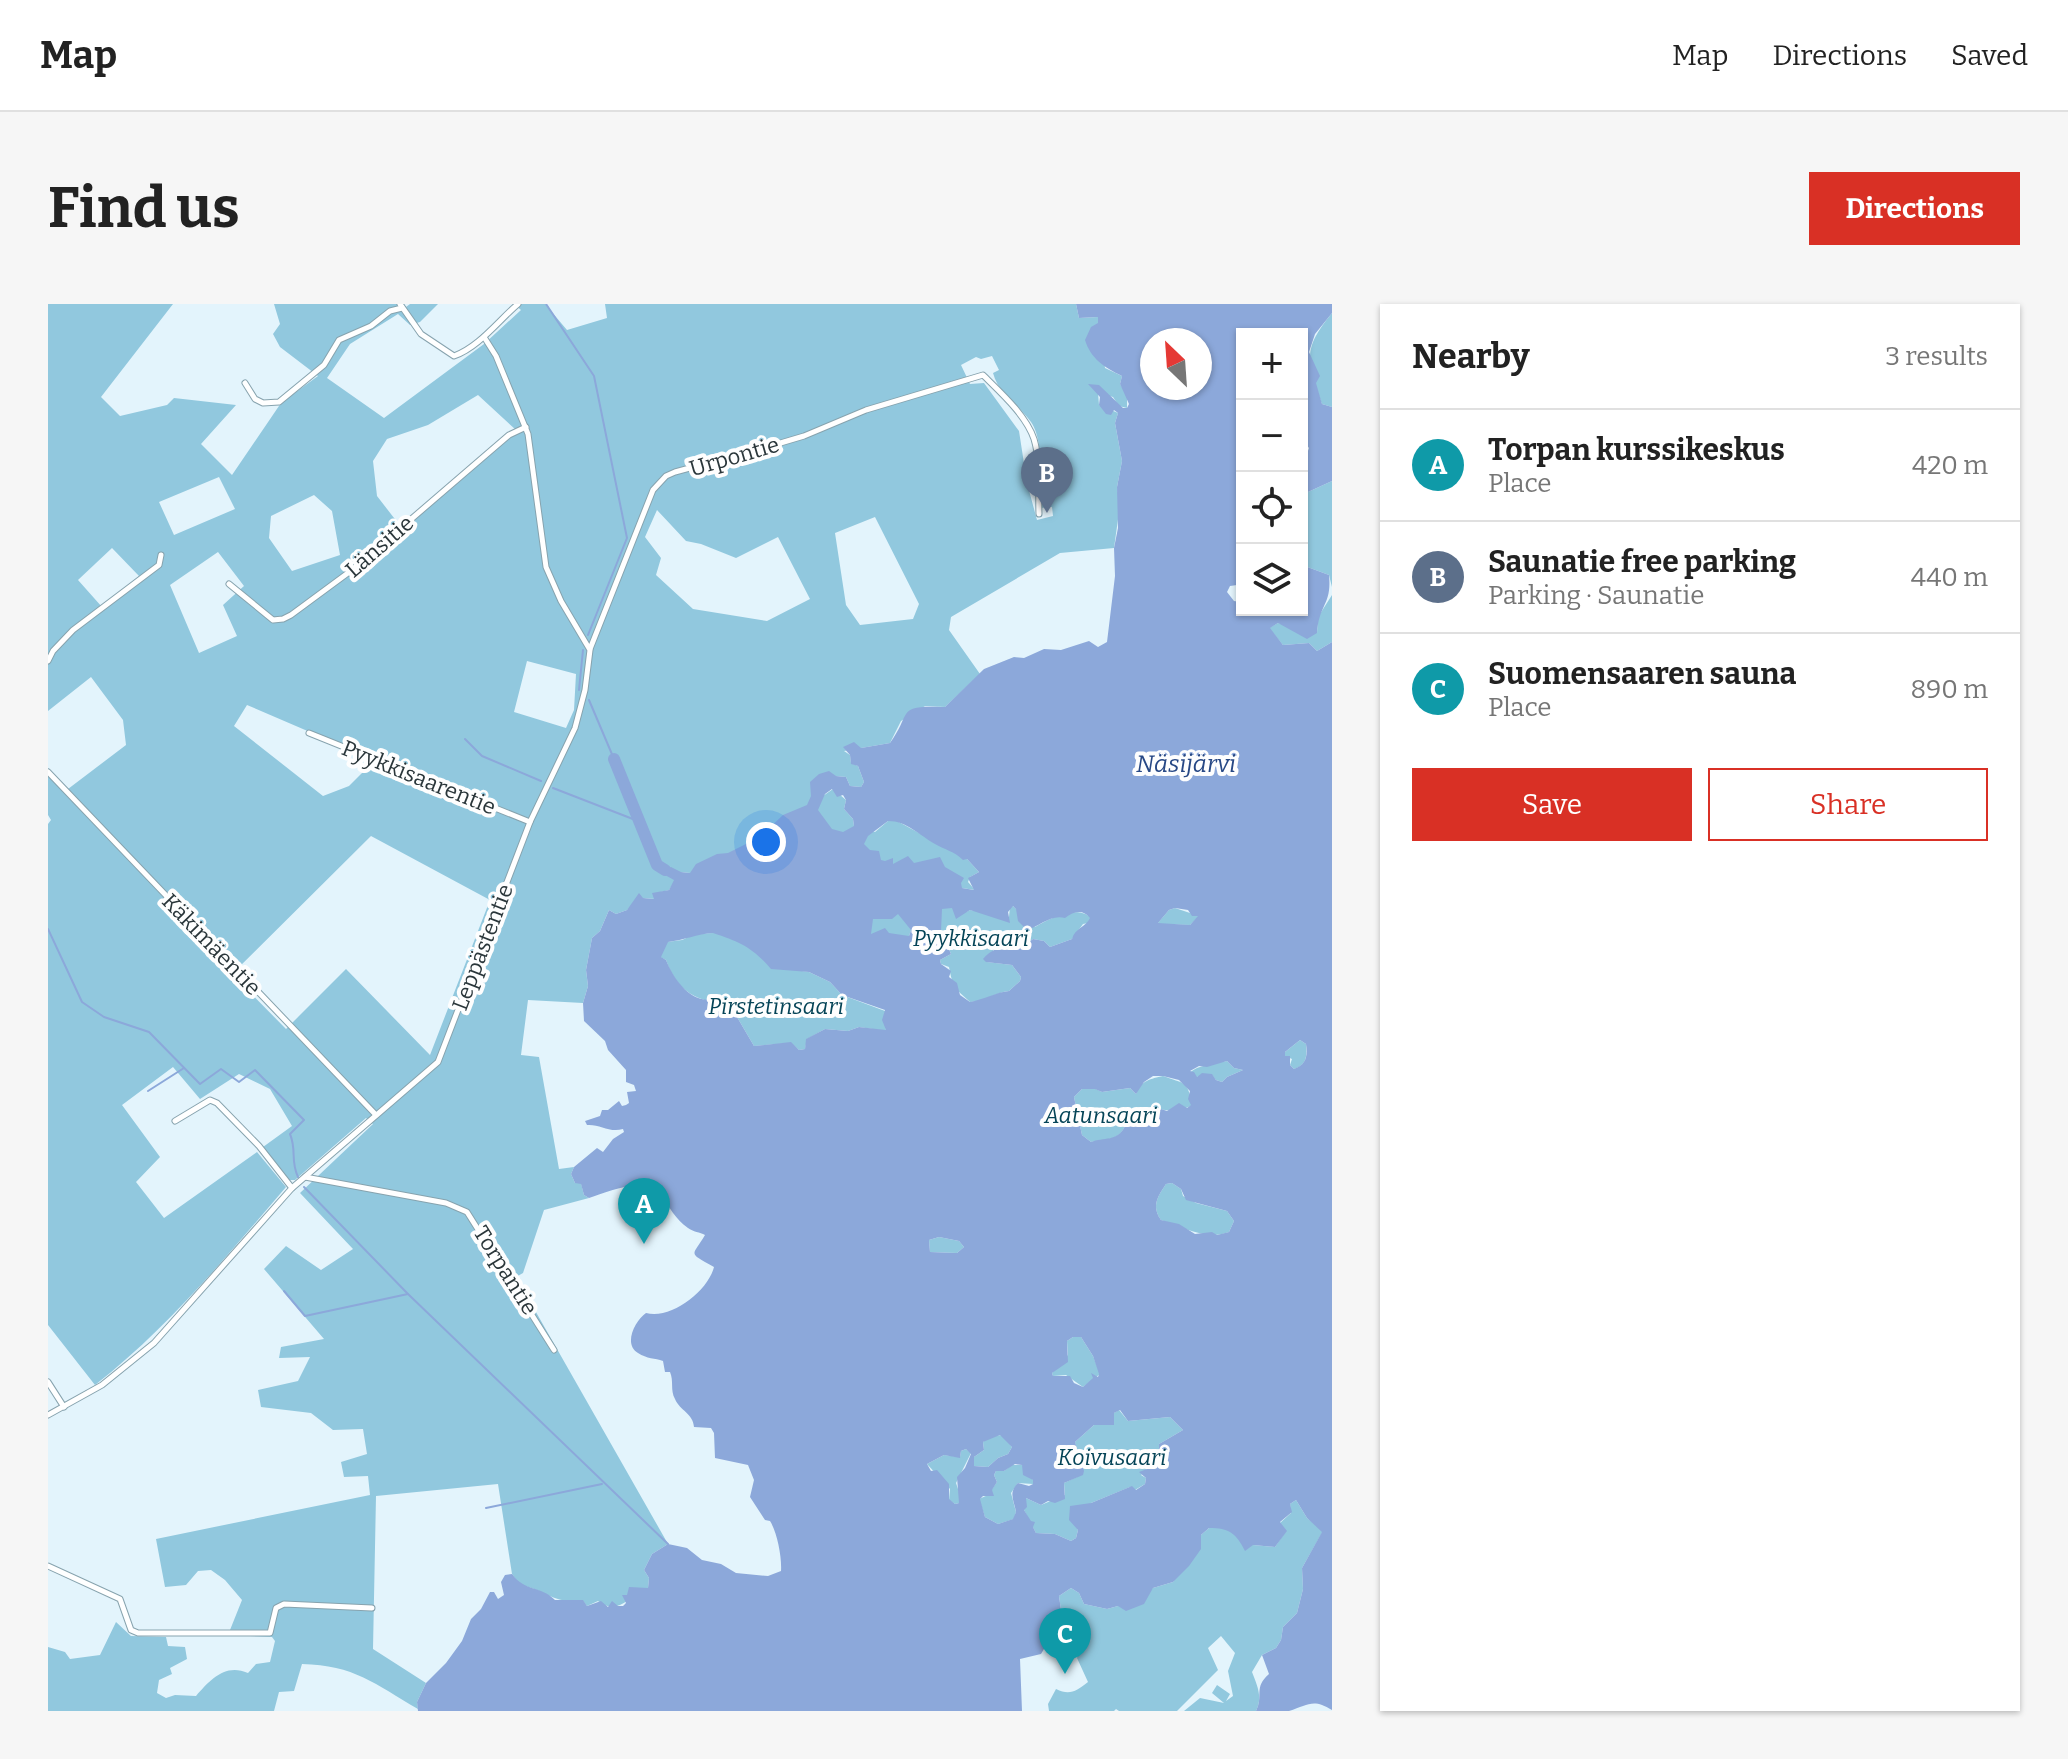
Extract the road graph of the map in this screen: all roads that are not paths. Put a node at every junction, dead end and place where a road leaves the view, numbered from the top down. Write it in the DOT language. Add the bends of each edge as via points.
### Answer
graph roads {
  1 [pos="518,304"];
  2 [pos="401,306"];
  3 [pos="484,337"];
  4 [pos="245,383"];
  5 [pos="526,427"];
  6 [pos="1039,514"];
  7 [pos="161,555"];
  8 [pos="229,584"];
  9 [pos="590,650"];
  10 [pos="48,661"];
  11 [pos="309,733"];
  12 [pos="48,772"];
  13 [pos="530,822"];
  14 [pos="376,1115"];
  15 [pos="175,1121"];
  16 [pos="304,1177"];
  17 [pos="292,1188"];
  18 [pos="554,1350"];
  19 [pos="48,1382"];
  20 [pos="64,1407"];
  21 [pos="48,1415"];
  22 [pos="48,1566"];
  23 [pos="372,1608"];
  1 -- 3 [label="street"];
  2 -- 3 [label="street" via="421,334 448,355 459,355"];
  2 -- 4 [label="street" via="339,340 324,365 279,402 255,399"];
  3 -- 5 [label="street"];
  5 -- 8 [label="street, Länsitie" via="509,435 352,570 291,615 273,620"];
  5 -- 9 [label="street" via="546,567"];
  6 -- 9 [label="street, Urpontie" via="1033,435 983,375 866,410 791,440 666,476 646,505"];
  7 -- 10 [label="street" via="159,565 73,630"];
  9 -- 13 [label="street, Leppästentie" via="575,728"];
  11 -- 13 [label="street, Pyykkisaarentie"];
  12 -- 14 [label="street, Käkimäentie"];
  13 -- 14 [label="street, Leppästentie" via="438,1062"];
  14 -- 16 [label="street, Leppästentie"];
  15 -- 17 [label="street" via="210,1100 217,1103"];
  16 -- 17 [label="street, Leppästentie"];
  16 -- 18 [label="street, Torpantie" via="446,1203 467,1212"];
  17 -- 20 [label="street, Leppästentie" via="154,1343 102,1385"];
  19 -- 20 [label="street"];
  20 -- 21 [label="street, Leppästentie"];
  22 -- 23 [label="street" via="120,1599 131,1630 138,1633 270,1633 276,1608 284,1604"];
}
